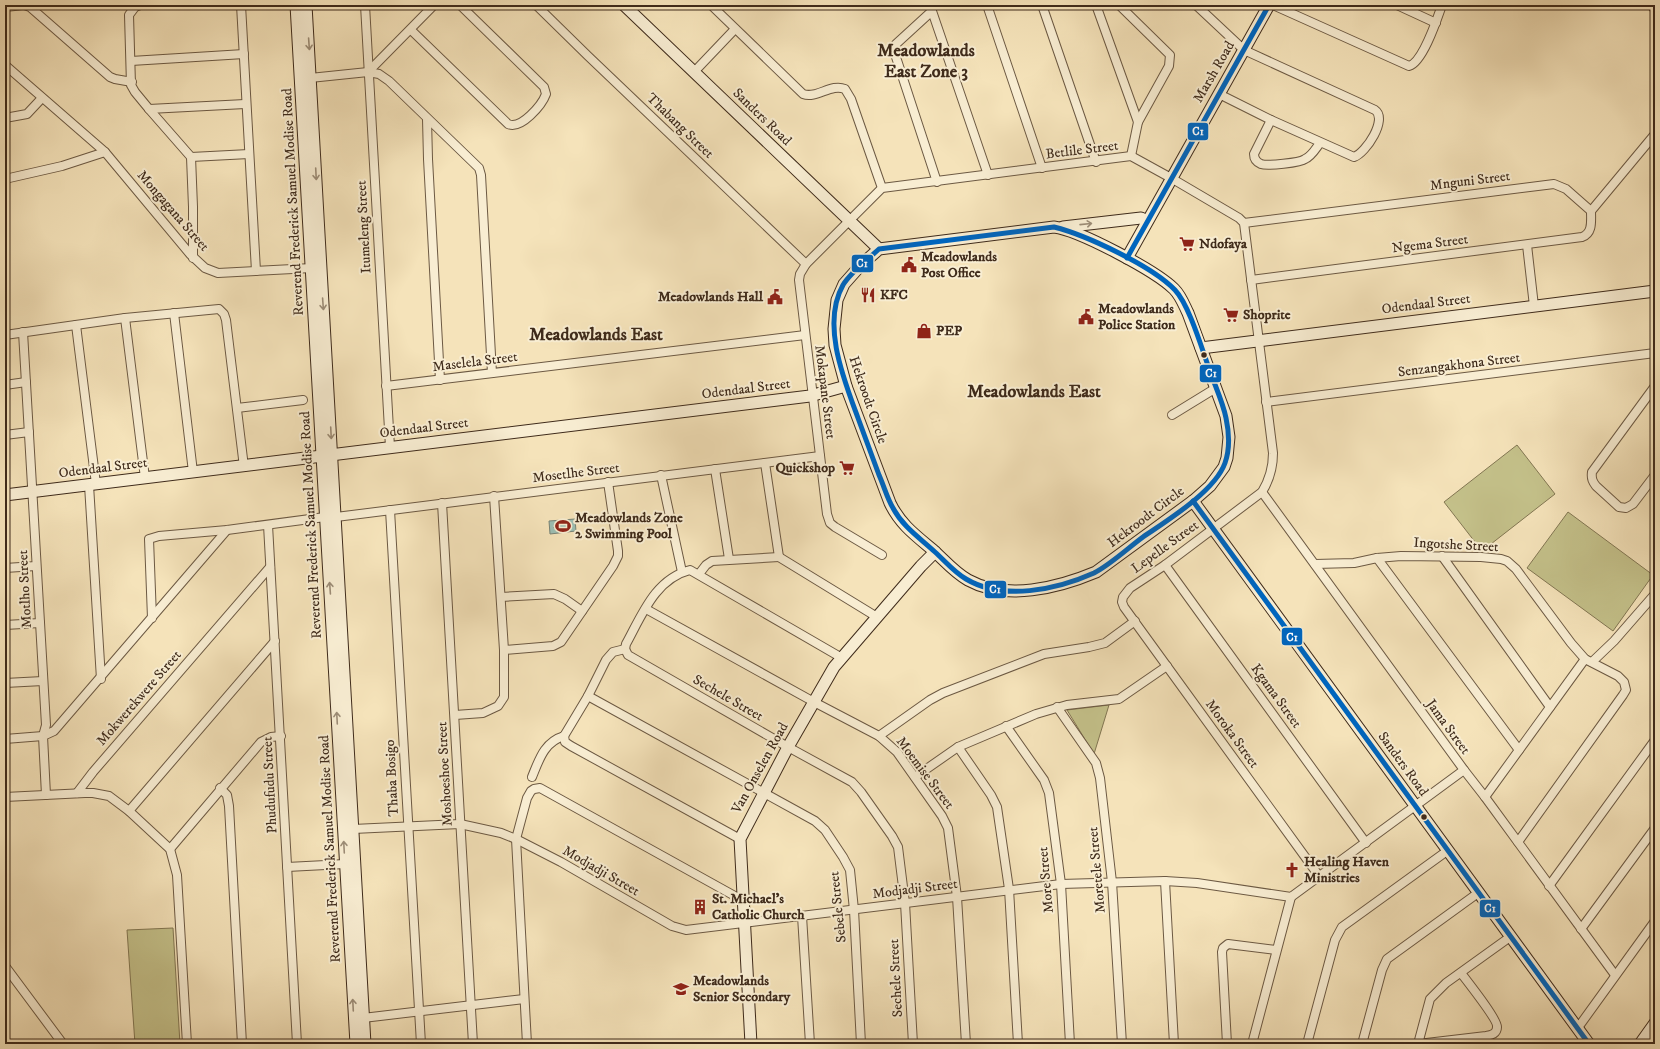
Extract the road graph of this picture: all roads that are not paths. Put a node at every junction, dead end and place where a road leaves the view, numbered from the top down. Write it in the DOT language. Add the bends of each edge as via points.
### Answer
graph roads {
  1 [pos="140,5"];
  2 [pos="241,5"];
  3 [pos="296,5"];
  4 [pos="306,5"];
  5 [pos="365,5"];
  6 [pos="434,5"];
  7 [pos="460,5"];
  8 [pos="536,5"];
  9 [pos="624,5"];
  10 [pos="711,5"];
  11 [pos="987,5"];
  12 [pos="1042,5"];
  13 [pos="1096,5"];
  14 [pos="1119,5"];
  15 [pos="1196,5"];
  16 [pos="1269,5"];
  17 [pos="1273,5"];
  18 [pos="1397,5"];
  19 [pos="1442,5"];
  20 [pos="1651,5"];
  21 [pos="5,7"];
  22 [pos="1655,10"];
  23 [pos="1436,23"];
  24 [pos="735,29"];
  25 [pos="411,30"];
  26 [pos="1244,50"];
  27 [pos="244,54"];
  28 [pos="130,61"];
  29 [pos="5,65"];
  30 [pos="368,72"];
  31 [pos="694,72"];
  32 [pos="310,78"];
  33 [pos="132,82"];
  34 [pos="1219,94"];
  35 [pos="42,98"];
  36 [pos="245,104"];
  37 [pos="149,109"];
  38 [pos="5,118"];
  39 [pos="427,120"];
  40 [pos="1271,120"];
  41 [pos="1138,122"];
  42 [pos="1655,134"];
  43 [pos="1320,143"];
  44 [pos="105,152"];
  45 [pos="249,154"];
  46 [pos="1131,156"];
  47 [pos="191,157"];
  48 [pos="1096,162"];
  49 [pos="1042,168"];
  50 [pos="988,175"];
  51 [pos="1171,178"];
  52 [pos="5,179"];
  53 [pos="937,182"];
  54 [pos="882,188"];
  55 [pos="1156,206"];
  56 [pos="1591,211"];
  57 [pos="1117,221"];
  58 [pos="850,222"];
  59 [pos="1147,222"];
  60 [pos="1244,223"];
  61 [pos="1054,227"];
  62 [pos="1527,245"];
  63 [pos="879,249"];
  64 [pos="194,258"];
  65 [pos="1127,258"];
  66 [pos="806,264"];
  67 [pos="312,268"];
  68 [pos="256,271"];
  69 [pos="1251,280"];
  70 [pos="1655,290"];
  71 [pos="1534,306"];
  72 [pos="174,313"];
  73 [pos="125,318"];
  74 [pos="76,325"];
  75 [pos="23,332"];
  76 [pos="5,335"];
  77 [pos="805,335"];
  78 [pos="1258,340"];
  79 [pos="1201,348"];
  80 [pos="1655,353"];
  81 [pos="492,373"];
  82 [pos="440,380"];
  83 [pos="26,382"];
  84 [pos="5,384"];
  85 [pos="386,386"];
  86 [pos="846,386"];
  87 [pos="1655,386"];
  88 [pos="1216,388"];
  89 [pos="813,396"];
  90 [pos="303,400"];
  91 [pos="1266,402"];
  92 [pos="237,408"];
  93 [pos="1172,415"];
  94 [pos="29,432"];
  95 [pos="5,435"];
  96 [pos="390,447"];
  97 [pos="327,456"];
  98 [pos="820,456"];
  99 [pos="765,463"];
  100 [pos="244,466"];
  101 [pos="715,469"];
  102 [pos="193,472"];
  103 [pos="661,475"];
  104 [pos="1655,475"];
  105 [pos="145,478"];
  106 [pos="608,482"];
  107 [pos="93,484"];
  108 [pos="33,492"];
  109 [pos="1262,492"];
  110 [pos="5,495"];
  111 [pos="494,496"];
  112 [pos="1192,501"];
  113 [pos="442,503"];
  114 [pos="390,510"];
  115 [pos="331,517"];
  116 [pos="268,525"];
  117 [pos="1212,529"];
  118 [pos="227,530"];
  119 [pos="935,552"];
  120 [pos="882,555"];
  121 [pos="1442,556"];
  122 [pos="779,557"];
  123 [pos="1377,558"];
  124 [pos="728,560"];
  125 [pos="1315,564"];
  126 [pos="1165,565"];
  127 [pos="36,566"];
  128 [pos="270,566"];
  129 [pos="5,568"];
  130 [pos="682,572"];
  131 [pos="699,574"];
  132 [pos="1655,594"];
  133 [pos="500,597"];
  134 [pos="1124,607"];
  135 [pos="646,609"];
  136 [pos="582,611"];
  137 [pos="877,617"];
  138 [pos="152,618"];
  139 [pos="1135,621"];
  140 [pos="40,623"];
  141 [pos="5,625"];
  142 [pos="275,641"];
  143 [pos="625,649"];
  144 [pos="504,650"];
  145 [pos="842,658"];
  146 [pos="1589,660"];
  147 [pos="1167,666"];
  148 [pos="101,679"];
  149 [pos="44,680"];
  150 [pos="5,683"];
  151 [pos="588,696"];
  152 [pos="814,702"];
  153 [pos="1057,707"];
  154 [pos="1550,707"];
  155 [pos="455,715"];
  156 [pos="1006,726"];
  157 [pos="43,736"];
  158 [pos="281,736"];
  159 [pos="564,736"];
  160 [pos="879,736"];
  161 [pos="5,739"];
  162 [pos="1655,740"];
  163 [pos="958,747"];
  164 [pos="788,748"];
  165 [pos="1519,750"];
  166 [pos="1464,770"];
  167 [pos="532,777"];
  168 [pos="915,777"];
  169 [pos="220,788"];
  170 [pos="77,793"];
  171 [pos="764,793"];
  172 [pos="46,795"];
  173 [pos="1485,797"];
  174 [pos="5,798"];
  175 [pos="1415,806"];
  176 [pos="128,811"];
  177 [pos="460,824"];
  178 [pos="408,826"];
  179 [pos="1655,828"];
  180 [pos="353,829"];
  181 [pos="516,839"];
  182 [pos="740,839"];
  183 [pos="1518,842"];
  184 [pos="1366,843"];
  185 [pos="170,849"];
  186 [pos="1447,851"];
  187 [pos="345,864"];
  188 [pos="287,867"];
  189 [pos="1319,876"];
  190 [pos="1165,881"];
  191 [pos="1112,882"];
  192 [pos="1061,884"];
  193 [pos="1549,886"];
  194 [pos="1009,889"];
  195 [pos="1478,893"];
  196 [pos="957,897"];
  197 [pos="1291,898"];
  198 [pos="742,900"];
  199 [pos="905,903"];
  200 [pos="854,910"];
  201 [pos="802,916"];
  202 [pos="1655,921"];
  203 [pos="744,924"];
  204 [pos="1581,929"];
  205 [pos="1510,937"];
  206 [pos="1276,950"];
  207 [pos="5,966"];
  208 [pos="1461,972"];
  209 [pos="1615,975"];
  210 [pos="524,999"];
  211 [pos="471,1005"];
  212 [pos="419,1011"];
  213 [pos="363,1018"];
  214 [pos="1655,1023"];
  215 [pos="1578,1029"];
  216 [pos="63,1044"];
  217 [pos="187,1044"];
  218 [pos="242,1044"];
  219 [pos="297,1044"];
  220 [pos="356,1044"];
  221 [pos="365,1044"];
  222 [pos="421,1044"];
  223 [pos="473,1044"];
  224 [pos="527,1044"];
  225 [pos="750,1044"];
  226 [pos="810,1044"];
  227 [pos="861,1044"];
  228 [pos="913,1044"];
  229 [pos="966,1044"];
  230 [pos="1018,1044"];
  231 [pos="1070,1044"];
  232 [pos="1122,1044"];
  233 [pos="1174,1044"];
  234 [pos="1227,1044"];
  235 [pos="1252,1044"];
  236 [pos="1307,1044"];
  237 [pos="1362,1044"];
  238 [pos="1418,1044"];
  239 [pos="1589,1044"];
  240 [pos="1640,1044"];
  1 -- 28 [label="street" via="129,15"];
  2 -- 27 [label="street"];
  3 -- 67 [label="street, Reverend Frederick Samuel Modise Road"];
  4 -- 32 [label="street, Reverend Frederick Samuel Modise Road, one-way"];
  5 -- 30 [label="street, Itumeleng Street"];
  6 -- 25 [label="street"];
  7 -- 25 [label="street" via="546,90 542,101 527,118 516,125 508,124"];
  8 -- 66 [label="street, Thabang Street"];
  9 -- 31 [label="street, Sanders Road"];
  10 -- 24 [label="street"];
  11 -- 49 [label="street"];
  12 -- 48 [label="street"];
  13 -- 41 [label="street"];
  14 -- 41 [label="street" via="1170,55 1169,66"];
  15 -- 26 [label="street"];
  16 -- 26 [label="street, Marsh Road"];
  17 -- 23 [label="street" via="1406,66 1413,65 1416,61"];
  18 -- 23 [label="street"];
  19 -- 23 [label="street"];
  20 -- 22 [label="street"];
  21 -- 33 [label="street" via="30,7 110,77"];
  24 -- 31 [label="street"];
  24 -- 54 [label="street" via="803,94 815,95 838,88 844,89 851,99"];
  25 -- 30 [label="street"];
  26 -- 34 [label="street, Marsh Road"];
  26 -- 43 [label="street" via="1379,114 1379,122 1369,143 1358,156 1350,156"];
  27 -- 28 [label="street"];
  27 -- 36 [label="street"];
  28 -- 33 [label="street"];
  29 -- 35 [label="street, Mongagana Street"];
  30 -- 32 [label="street"];
  30 -- 39 [label="street" via="382,76"];
  30 -- 85 [label="street, Itumeleng Street"];
  31 -- 58 [label="street, Sanders Road"];
  32 -- 97 [label="street, Reverend Frederick Samuel Modise Road, one-way"];
  33 -- 37 [label="street" via="135,92"];
  34 -- 40 [label="street"];
  34 -- 51 [label="street, Marsh Road"];
  35 -- 38 [label="street" via="26,114"];
  35 -- 44 [label="street, Mongagana Street"];
  36 -- 37 [label="street"];
  36 -- 45 [label="street"];
  37 -- 47 [label="street"];
  39 -- 81 [label="street" via="477,166 481,175"];
  39 -- 82 [label="street"];
  40 -- 43 [label="street"];
  40 -- 43 [label="street" via="1254,154 1260,164 1303,160 1310,156"];
  41 -- 46 [label="street"];
  42 -- 56 [label="street"];
  44 -- 52 [label="street" via="62,166"];
  44 -- 64 [label="street, Mongagana Street"];
  45 -- 47 [label="street"];
  45 -- 68 [label="street"];
  46 -- 48 [label="street, Betlile Street"];
  46 -- 51 [label="street, Betlile Street"];
  47 -- 64 [label="street"];
  48 -- 49 [label="street, Betlile Street"];
  49 -- 50 [label="street, Betlile Street"];
  50 -- 53 [label="street, Betlile Street"];
  50 -- 53 [label="street" via="932,11 896,44 894,51"];
  51 -- 55 [label="street, Marsh Road"];
  51 -- 60 [label="street, Betlile Street" via="1231,212"];
  53 -- 54 [label="street, Betlile Street"];
  54 -- 58 [label="street"];
  55 -- 57 [label="street"];
  55 -- 59 [label="street, Marsh Road"];
  56 -- 60 [label="street, Mnguni Street" via="1566,189 1554,184"];
  56 -- 62 [label="street, Ngema Street" via="1591,226 1586,236"];
  57 -- 59 [label="street" via="1141,218"];
  61 -- 57 [label="street, one-way"];
  58 -- 63 [label="street, Sanders Road"];
  58 -- 66 [label="street, Mokapane Street"];
  59 -- 65 [label="street, Marsh Road"];
  60 -- 69 [label="street"];
  61 -- 63 [label="street, Hekroodt Circle"];
  61 -- 65 [label="street, Hekroodt Circle" via="1074,233"];
  62 -- 69 [label="street, Ngema Street"];
  62 -- 71 [label="street"];
  63 -- 86 [label="street, Hekroodt Circle" via="851,275 837,300 834,316 835,345"];
  64 -- 68 [label="street, Mongagana Street" via="218,274"];
  65 -- 79 [label="street, Hekroodt Circle" via="1162,279 1181,298"];
  66 -- 77 [label="street, Mokapane Street" via="799,280"];
  67 -- 68 [label="street, Mongagana Street"];
  67 -- 97 [label="street, Reverend Frederick Samuel Modise Road"];
  69 -- 78 [label="street"];
  70 -- 71 [label="street, Odendaal Street"];
  71 -- 78 [label="street, Odendaal Street"];
  72 -- 73 [label="street"];
  72 -- 92 [label="street" via="217,308 223,312"];
  72 -- 102 [label="street"];
  73 -- 74 [label="street"];
  73 -- 105 [label="street"];
  74 -- 75 [label="street"];
  74 -- 107 [label="street"];
  75 -- 76 [label="street"];
  75 -- 83 [label="street, Motlho Street"];
  77 -- 81 [label="street, Maselela Street"];
  77 -- 89 [label="street, Mokapane Street"];
  78 -- 79 [label="street, Odendaal Street"];
  78 -- 91 [label="street, Lepelle Street"];
  79 -- 88 [label="street, Hekroodt Circle"];
  80 -- 91 [label="street, Senzangakhona Street"];
  81 -- 82 [label="street, Maselela Street"];
  82 -- 85 [label="street, Maselela Street"];
  83 -- 84 [label="street"];
  83 -- 94 [label="street, Motlho Street"];
  85 -- 96 [label="street, Itumeleng Street"];
  86 -- 89 [label="street, Odendaal Street"];
  86 -- 119 [label="street, Hekroodt Circle" via="895,514"];
  87 -- 104 [label="street" via="1592,472 1593,483 1619,507 1626,508 1633,504"];
  88 -- 93 [label="street"];
  88 -- 112 [label="street, Hekroodt Circle" via="1228,425 1227,458 1215,481"];
  89 -- 96 [label="street, Odendaal Street"];
  89 -- 98 [label="street, Mokapane Street"];
  90 -- 92 [label="street"];
  91 -- 109 [label="street, Lepelle Street" via="1273,467"];
  92 -- 100 [label="street"];
  94 -- 95 [label="street"];
  94 -- 108 [label="street, Motlho Street"];
  96 -- 97 [label="street, Odendaal Street"];
  97 -- 100 [label="street, Odendaal Street"];
  97 -- 115 [label="street, Reverend Frederick Samuel Modise Road"];
  98 -- 99 [label="street, Mosetlhe Street"];
  98 -- 120 [label="street, Mokapane Street" via="830,522 845,534"];
  99 -- 101 [label="street, Mosetlhe Street"];
  99 -- 122 [label="street"];
  100 -- 102 [label="street, Odendaal Street"];
  101 -- 103 [label="street, Mosetlhe Street"];
  101 -- 124 [label="street"];
  102 -- 105 [label="street, Odendaal Street"];
  103 -- 106 [label="street, Mosetlhe Street"];
  103 -- 130 [label="street"];
  105 -- 107 [label="street, Odendaal Street"];
  106 -- 111 [label="street, Mosetlhe Street"];
  106 -- 136 [label="street" via="618,556"];
  107 -- 108 [label="street, Odendaal Street"];
  107 -- 148 [label="street"];
  108 -- 110 [label="street, Odendaal Street"];
  108 -- 127 [label="street, Motlho Street"];
  109 -- 117 [label="street, Lepelle Street"];
  109 -- 125 [label="street, Jama Street"];
  111 -- 113 [label="street, Mosetlhe Street"];
  111 -- 133 [label="street"];
  112 -- 117 [label="street, Sanders Road"];
  112 -- 119 [label="street, Hekroodt Circle" via="1096,572 1034,590 1016,592 974,583"];
  113 -- 114 [label="street, Mosetlhe Street"];
  113 -- 155 [label="street, Moshoeshoe Street"];
  114 -- 115 [label="street, Mosetlhe Street"];
  114 -- 178 [label="street, Thaba Bosigo"];
  115 -- 116 [label="street, Mosetlhe Street"];
  115 -- 180 [label="street, Reverend Frederick Samuel Modise Road"];
  187 -- 115 [label="street, Reverend Frederick Samuel Modise Road, one-way"];
  116 -- 118 [label="street, Mosetlhe Street"];
  116 -- 128 [label="street, Phudufudu Street"];
  117 -- 126 [label="street, Lepelle Street"];
  117 -- 175 [label="street, Sanders Road"];
  118 -- 138 [label="street"];
  118 -- 138 [label="street, Mosetlhe Street" via="149,539"];
  119 -- 137 [label="street, Van Onselen Road"];
  121 -- 123 [label="street, Ingotshe Street"];
  121 -- 146 [label="street, Ingotshe Street" via="1501,559 1512,564 1559,628"];
  121 -- 154 [label="street"];
  122 -- 124 [label="street"];
  122 -- 137 [label="street"];
  123 -- 125 [label="street, Ingotshe Street" via="1354,563"];
  123 -- 165 [label="street"];
  124 -- 131 [label="street" via="712,561"];
  125 -- 166 [label="street, Jama Street"];
  126 -- 134 [label="street, Lepelle Street" via="1126,593 1122,602"];
  126 -- 184 [label="street, Kgama Street"];
  127 -- 129 [label="street"];
  127 -- 140 [label="street, Motlho Street"];
  128 -- 142 [label="street, Phudufudu Street"];
  128 -- 170 [label="street, Mokwerekwere Street"];
  130 -- 131 [label="street" via="690,570"];
  130 -- 135 [label="street" via="662,585 650,599"];
  131 -- 145 [label="street"];
  132 -- 146 [label="street" via="1624,630"];
  133 -- 136 [label="street" via="554,594"];
  133 -- 144 [label="street"];
  134 -- 139 [label="street, Moroka Street"];
  135 -- 143 [label="street"];
  135 -- 152 [label="street, Moemise Street"];
  136 -- 144 [label="street" via="568,633 554,646"];
  137 -- 145 [label="street, Van Onselen Road"];
  138 -- 148 [label="street"];
  139 -- 147 [label="street, Moroka Street"];
  139 -- 160 [label="street" via="1105,643 1038,656 943,692"];
  140 -- 141 [label="street"];
  140 -- 149 [label="street, Motlho Street"];
  142 -- 158 [label="street, Phudufudu Street"];
  142 -- 176 [label="street"];
  143 -- 151 [label="street" via="613,652 606,660"];
  143 -- 164 [label="street, Sechele Street" via="628,655"];
  144 -- 155 [label="street" via="505,691 502,701 498,706 483,713"];
  145 -- 152 [label="street, Van Onselen Road"];
  146 -- 154 [label="street"];
  146 -- 183 [label="street, Ingotshe Street" via="1618,676 1626,690"];
  147 -- 153 [label="street" via="1119,699"];
  147 -- 189 [label="street, Moroka Street"];
  148 -- 157 [label="street" via="51,734"];
  149 -- 150 [label="street"];
  149 -- 157 [label="street, Motlho Street" via="46,725"];
  151 -- 159 [label="street"];
  151 -- 171 [label="street, Sebele Street"];
  152 -- 160 [label="street, Moemise Street"];
  152 -- 164 [label="street, Van Onselen Road"];
  153 -- 156 [label="street"];
  153 -- 191 [label="street, Moretele Street" via="1098,768"];
  154 -- 165 [label="street"];
  155 -- 177 [label="street, Moshoeshoe Street"];
  156 -- 163 [label="street"];
  156 -- 192 [label="street, More Street" via="1046,785"];
  157 -- 161 [label="street"];
  157 -- 172 [label="street, Motlho Street"];
  158 -- 169 [label="street" via="261,742"];
  158 -- 188 [label="street, Phudufudu Street"];
  159 -- 167 [label="street" via="544,750"];
  159 -- 182 [label="street" via="565,742 571,746"];
  160 -- 168 [label="street, Moemise Street" via="897,752"];
  162 -- 193 [label="street"];
  163 -- 168 [label="street"];
  163 -- 194 [label="street" via="998,806"];
  164 -- 171 [label="street, Van Onselen Road"];
  164 -- 199 [label="street, Sechele Street" via="852,782 861,792 896,842"];
  165 -- 173 [label="street"];
  166 -- 173 [label="street, Jama Street"];
  166 -- 175 [label="street"];
  168 -- 196 [label="street, Moemise Street" via="948,828"];
  169 -- 185 [label="street"];
  169 -- 218 [label="street" via="228,798 229,806"];
  170 -- 172 [label="street"];
  170 -- 176 [label="street" via="105,795 113,798"];
  171 -- 182 [label="street, Van Onselen Road"];
  171 -- 200 [label="street, Sebele Street" via="815,821 825,830 850,870"];
  172 -- 174 [label="street"];
  173 -- 183 [label="street, Jama Street"];
  175 -- 184 [label="street"];
  175 -- 186 [label="street, Sanders Road"];
  176 -- 185 [label="street"];
  177 -- 178 [label="street, Modjadji Street"];
  177 -- 181 [label="street, Modjadji Street"];
  177 -- 211 [label="street, Moshoeshoe Street"];
  178 -- 180 [label="street, Modjadji Street"];
  178 -- 212 [label="street, Thaba Bosigo"];
  179 -- 204 [label="street"];
  180 -- 213 [label="street, Reverend Frederick Samuel Modise Road"];
  181 -- 198 [label="street" via="527,798 534,789 540,788"];
  181 -- 203 [label="street, Modjadji Street" via="679,929 696,930"];
  181 -- 210 [label="street"];
  182 -- 198 [label="street, Van Onselen Road"];
  183 -- 193 [label="street, Jama Street"];
  184 -- 189 [label="street"];
  185 -- 217 [label="street" via="177,875"];
  186 -- 195 [label="street, Sanders Road"];
  186 -- 236 [label="street" via="1342,927 1335,940"];
  187 -- 188 [label="street"];
  220 -- 187 [label="street, Reverend Frederick Samuel Modise Road, one-way"];
  188 -- 219 [label="street, Phudufudu Street"];
  189 -- 197 [label="street"];
  190 -- 191 [label="street, Modjadji Street"];
  190 -- 197 [label="street, Modjadji Street"];
  190 -- 233 [label="street"];
  191 -- 192 [label="street, Modjadji Street"];
  191 -- 232 [label="street, Moretele Street"];
  192 -- 194 [label="street, Modjadji Street"];
  192 -- 231 [label="street, More Street"];
  193 -- 204 [label="street, Jama Street"];
  194 -- 196 [label="street, Modjadji Street"];
  194 -- 230 [label="street"];
  195 -- 205 [label="street, Sanders Road"];
  195 -- 237 [label="street" via="1387,959"];
  196 -- 199 [label="street, Modjadji Street"];
  196 -- 229 [label="street, Moemise Street"];
  197 -- 206 [label="street"];
  198 -- 203 [label="street, Van Onselen Road"];
  199 -- 200 [label="street, Modjadji Street"];
  199 -- 228 [label="street, Sechele Street"];
  200 -- 201 [label="street, Modjadji Street"];
  200 -- 227 [label="street, Sebele Street"];
  201 -- 203 [label="street, Modjadji Street"];
  201 -- 226 [label="street"];
  202 -- 209 [label="street"];
  203 -- 225 [label="street, Van Onselen Road"];
  204 -- 209 [label="street, Jama Street"];
  205 -- 208 [label="street"];
  205 -- 215 [label="street, Sanders Road"];
  206 -- 234 [label="street" via="1228,944 1223,948"];
  206 -- 235 [label="street"];
  207 -- 216 [label="street"];
  208 -- 238 [label="street" via="1437,990 1430,999"];
  208 -- 238 [label="street" via="1494,1017 1498,1027 1486,1036"];
  209 -- 215 [label="street"];
  210 -- 211 [label="street"];
  210 -- 224 [label="street"];
  211 -- 212 [label="street"];
  211 -- 223 [label="street, Moshoeshoe Street"];
  212 -- 213 [label="street"];
  212 -- 222 [label="street, Thaba Bosigo"];
  213 -- 221 [label="street, Reverend Frederick Samuel Modise Road"];
  214 -- 240 [label="street"];
  215 -- 239 [label="street, Sanders Road"];
}
